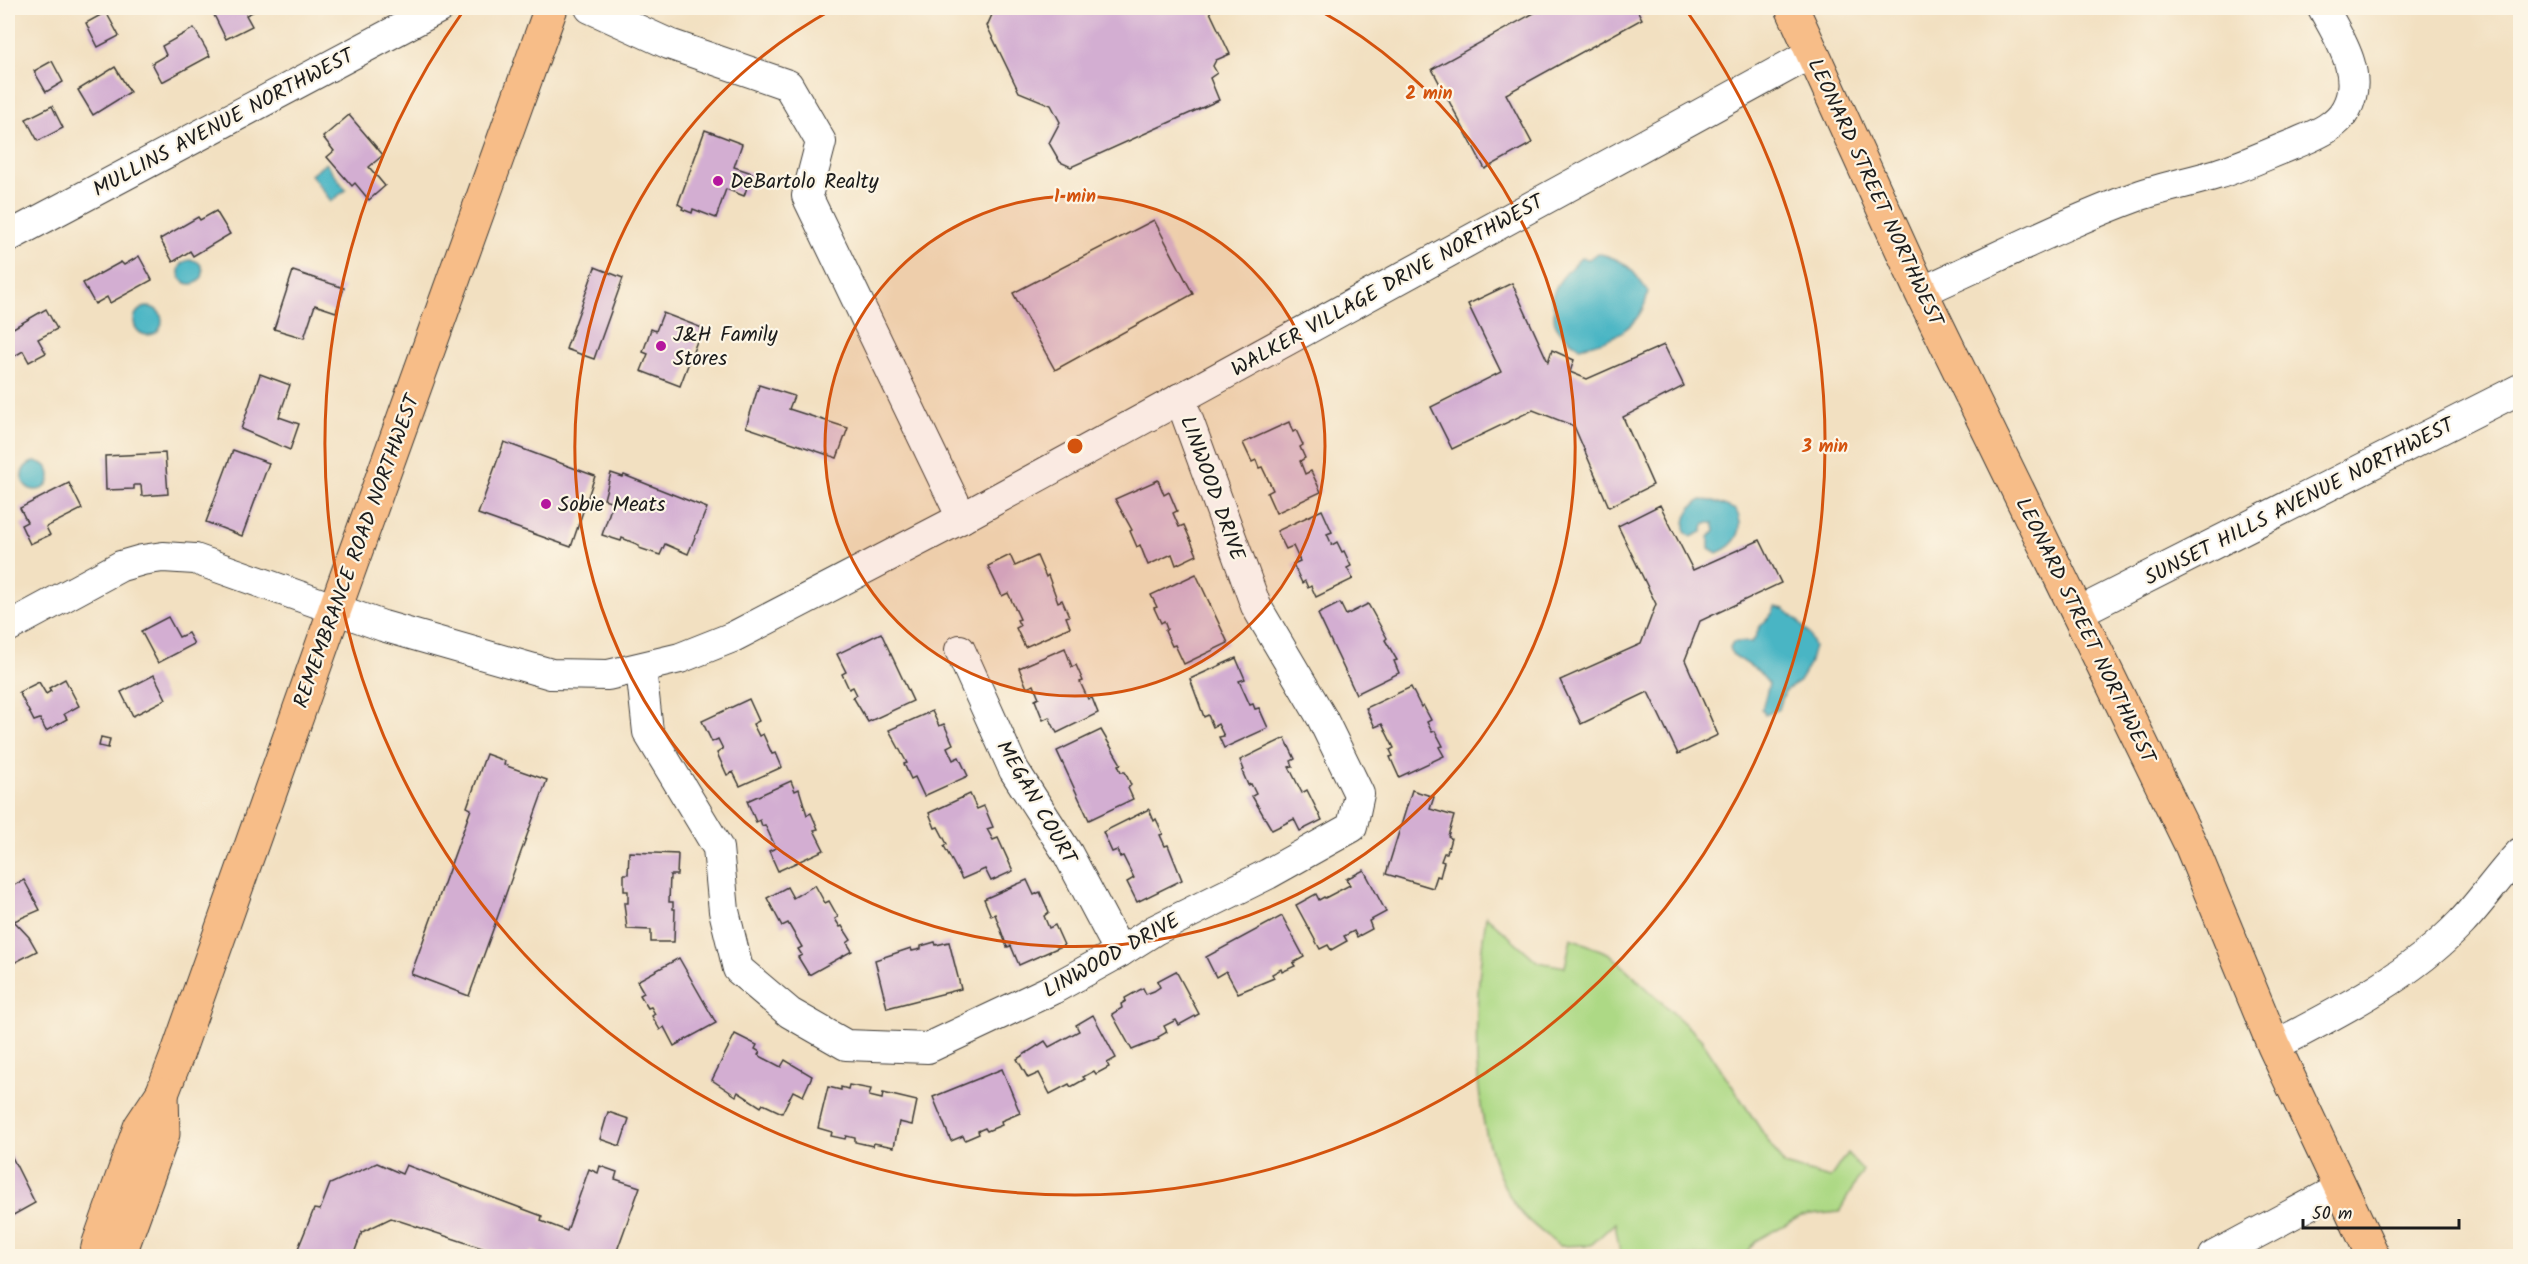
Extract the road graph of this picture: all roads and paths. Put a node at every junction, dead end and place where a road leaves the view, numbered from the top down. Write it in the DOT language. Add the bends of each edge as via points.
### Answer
graph roads {
  1 [pos="439,8"];
  2 [pos="551,8"];
  3 [pos="590,8"];
  4 [pos="1792,8"];
  5 [pos="2324,8"];
  6 [pos="1812,53"];
  7 [pos="8,237"];
  8 [pos="1921,292"];
  9 [pos="2520,389"];
  10 [pos="1180,398"];
  11 [pos="962,518"];
  12 [pos="335,609"];
  13 [pos="2077,613"];
  14 [pos="8,627"];
  15 [pos="960,650"];
  16 [pos="641,668"];
  17 [pos="2520,853"];
  18 [pos="1120,952"];
  19 [pos="2274,1046"];
  20 [pos="162,1094"];
  21 [pos="2341,1188"];
  22 [pos="96,1257"];
  23 [pos="119,1257"];
  24 [pos="2214,1257"];
  25 [pos="2373,1257"];
  1 -- 7 [label="street, MULLINS AVENUE NORTHWEST"];
  2 -- 12 [label="main road, REMEMBRANCE ROAD NORTHWEST"];
  3 -- 11 [label="street" via="669,44 788,85 821,142 807,196"];
  4 -- 6 [label="main road, LEONARD STREET NORTHWEST"];
  5 -- 8 [label="street" via="2349,58 2353,79 2351,98 2335,123 2250,162 2102,211"];
  6 -- 8 [label="main road, LEONARD STREET NORTHWEST"];
  6 -- 10 [label="street, WALKER VILLAGE DRIVE NORTHWEST"];
  8 -- 13 [label="main road, LEONARD STREET NORTHWEST"];
  9 -- 13 [label="street, SUNSET HILLS AVENUE NORTHWEST"];
  10 -- 11 [label="street, WALKER VILLAGE DRIVE NORTHWEST"];
  10 -- 18 [label="street, LINWOOD DRIVE" via="1256,606 1322,718 1359,794 1352,827"];
  11 -- 16 [label="street, WALKER VILLAGE DRIVE NORTHWEST" via="733,637"];
  12 -- 14 [label="street, WALKER VILLAGE DRIVE NORTHWEST" via="195,559 163,557 121,566"];
  12 -- 16 [label="street, WALKER VILLAGE DRIVE NORTHWEST" via="551,674 608,675"];
  12 -- 20 [label="main road, REMEMBRANCE ROAD NORTHWEST"];
  13 -- 19 [label="main road, LEONARD STREET NORTHWEST" via="2191,844"];
  15 -- 18 [label="street, MEGAN COURT" via="1014,771 1068,854"];
  16 -- 18 [label="street, LINWOOD DRIVE" via="648,732 718,848 724,910 738,969 790,1013 846,1046 928,1048 1053,989"];
  17 -- 19 [label="street" via="2461,923 2426,954 2384,984"];
  19 -- 21 [label="main road, LEONARD STREET NORTHWEST"];
  20 -- 22 [label="main road, REMEMBRANCE ROAD NORTHWEST" via="140,1127"];
  20 -- 23 [label="main road, REMEMBRANCE ROAD NORTHWEST" via="163,1134"];
  21 -- 24 [label="street"];
  21 -- 25 [label="main road, LEONARD STREET NORTHWEST"];
}
